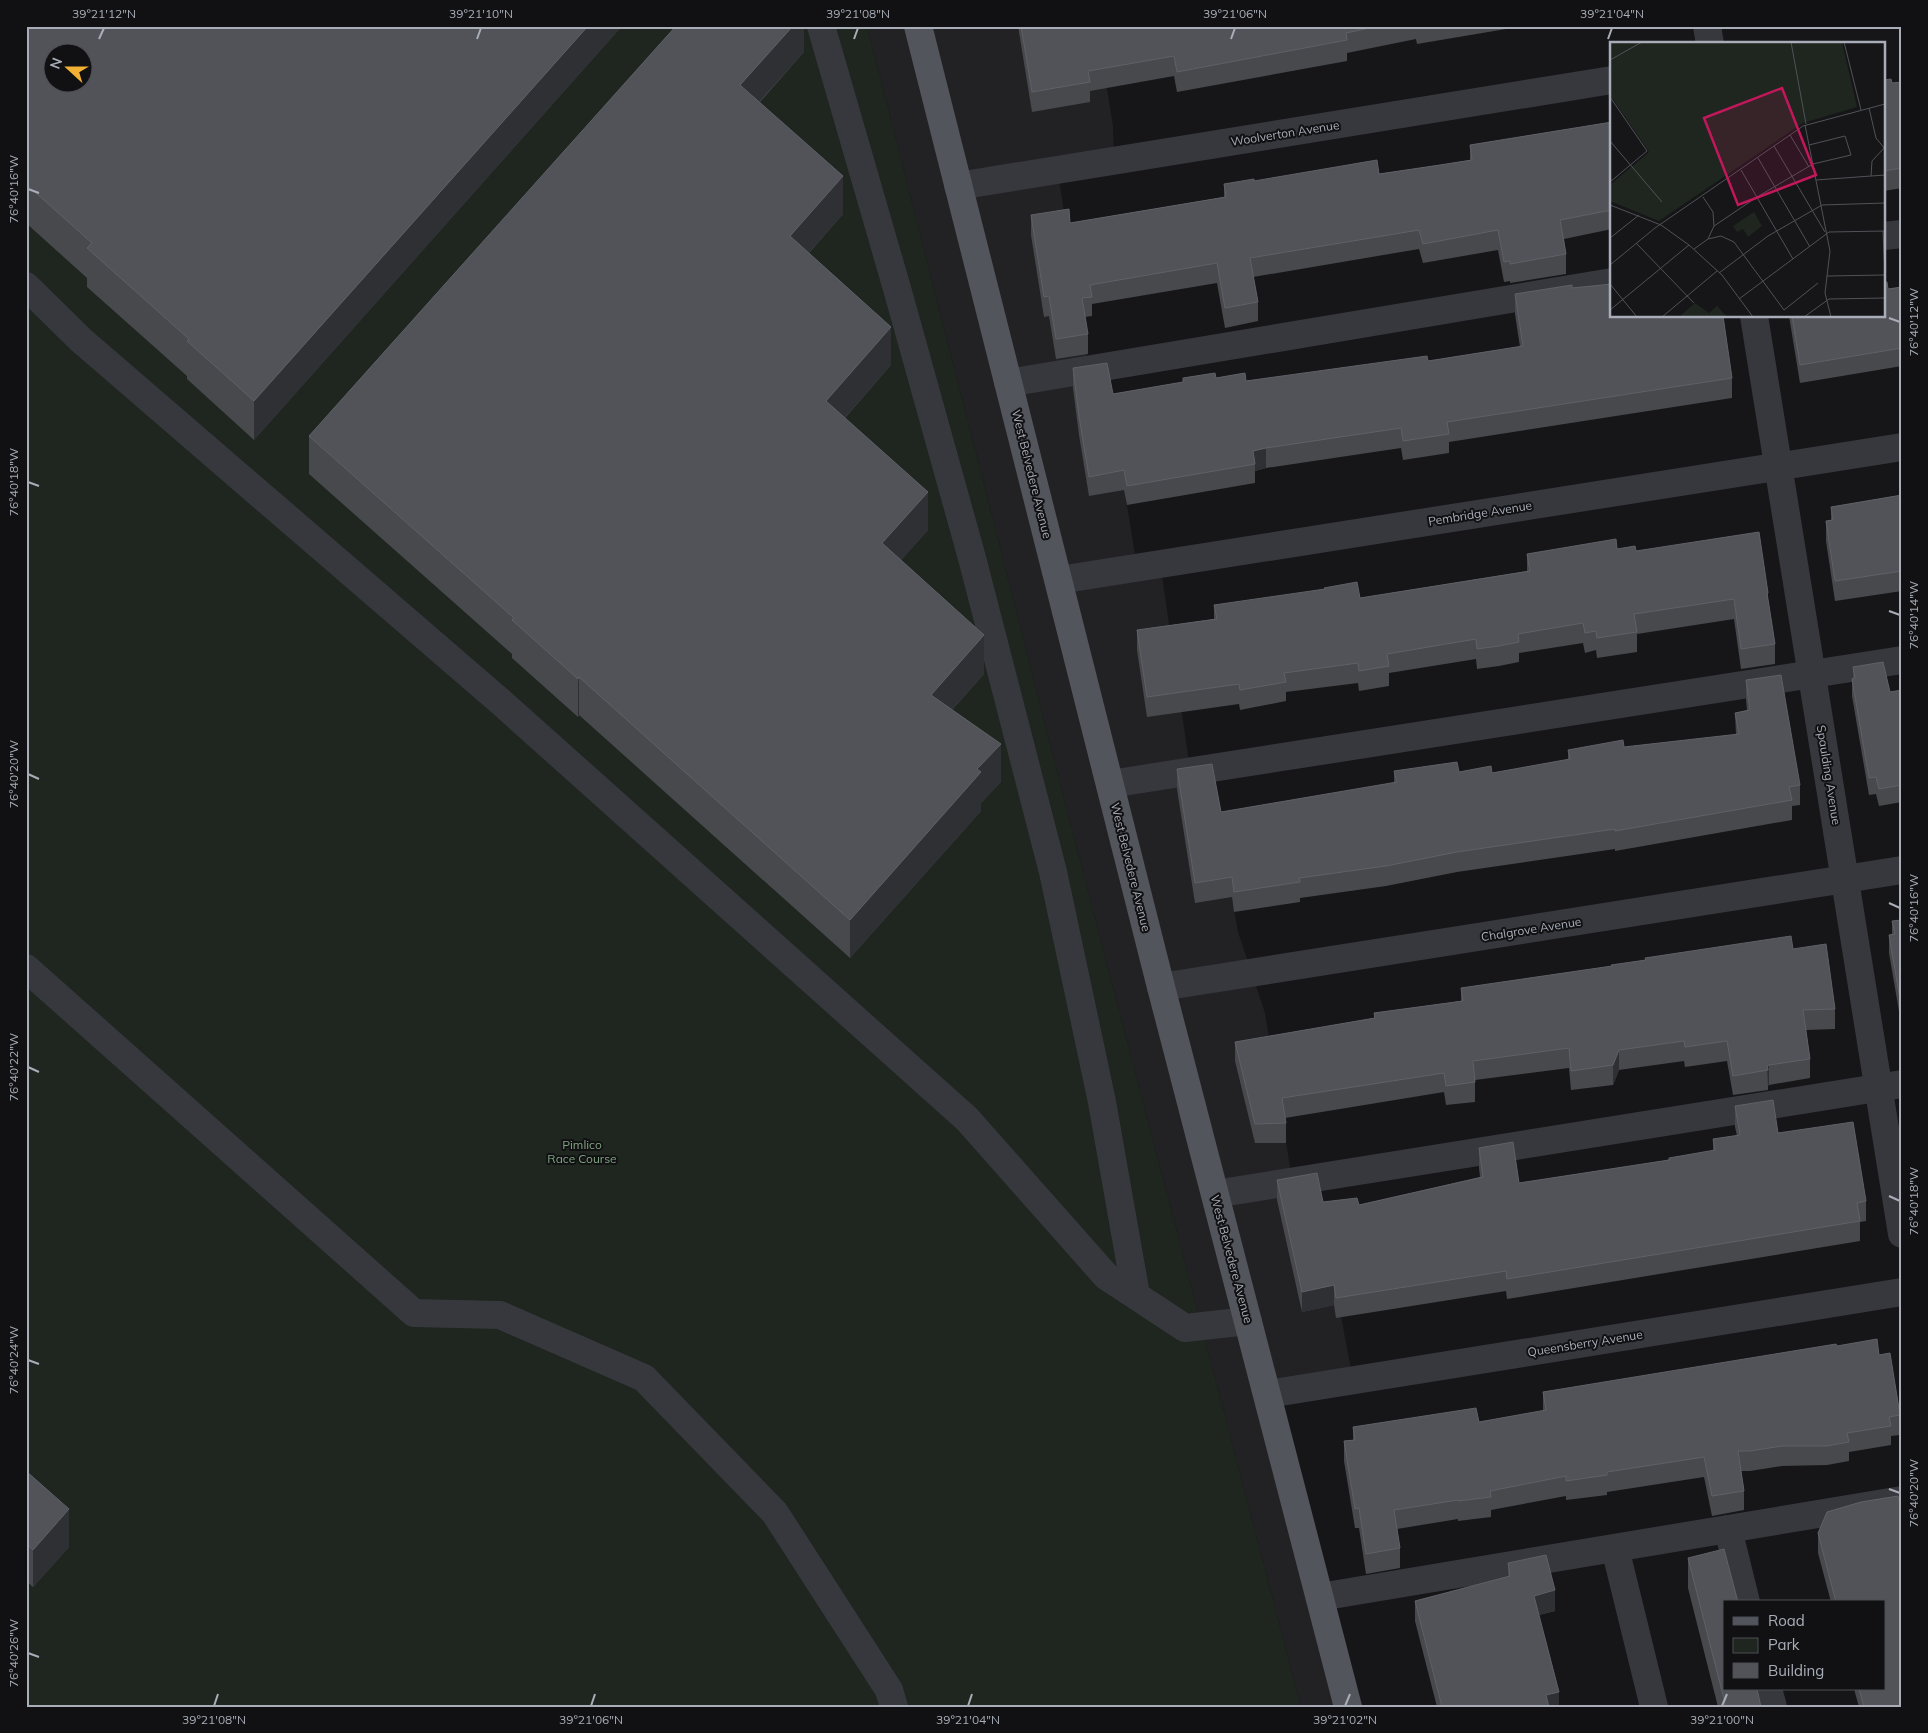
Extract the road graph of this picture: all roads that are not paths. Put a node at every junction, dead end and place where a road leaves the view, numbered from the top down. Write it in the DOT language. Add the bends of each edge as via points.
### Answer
graph roads {
  1 [pos="821,26"];
  2 [pos="918,26"];
  3 [pos="1707,26"];
  4 [pos="1710,42"];
  5 [pos="1610,80"];
  6 [pos="958,186"];
  7 [pos="1902,234"];
  8 [pos="1886,236"];
  9 [pos="1610,282"];
  10 [pos="26,286"];
  11 [pos="1754,318"];
  12 [pos="1008,383"];
  13 [pos="1902,448"];
  14 [pos="1778,467"];
  15 [pos="1059,580"];
  16 [pos="1902,660"];
  17 [pos="1812,674"];
  18 [pos="1110,784"];
  19 [pos="1902,870"];
  20 [pos="1846,879"];
  21 [pos="26,968"];
  22 [pos="1161,987"];
  23 [pos="1890,1086"];
  24 [pos="1215,1194"];
  25 [pos="1902,1234"];
  26 [pos="1902,1292"];
  27 [pos="1136,1295"];
  28 [pos="1248,1321"];
  29 [pos="1268,1394"];
  30 [pos="1902,1500"];
  31 [pos="1728,1529"];
  32 [pos="1615,1548"];
  33 [pos="1320,1597"];
  34 [pos="1746,1600"];
  35 [pos="1768,1690"];
  36 [pos="894,1707"];
  37 [pos="1348,1707"];
  38 [pos="1654,1707"];
  39 [pos="1772,1707"];
  1 -- 27 [label="street" via="972,558 1053,872 1102,1102"];
  2 -- 6 [label="main road, West Belvedere Avenue"];
  3 -- 4 [label="street"];
  5 -- 6 [label="street, Woolverton Avenue"];
  6 -- 12 [label="main road, West Belvedere Avenue"];
  7 -- 8 [label="street"];
  9 -- 12 [label="street"];
  10 -- 27 [label="street" via="81,340 502,703 967,1119 1106,1276"];
  11 -- 14 [label="street, Spaulding Avenue"];
  12 -- 15 [label="main road, West Belvedere Avenue"];
  13 -- 14 [label="street, Pembridge Avenue"];
  14 -- 15 [label="street, Pembridge Avenue"];
  14 -- 17 [label="street, Spaulding Avenue"];
  15 -- 18 [label="main road, West Belvedere Avenue"];
  16 -- 17 [label="street"];
  17 -- 18 [label="street"];
  17 -- 20 [label="street, Spaulding Avenue"];
  18 -- 22 [label="main road, West Belvedere Avenue"];
  19 -- 20 [label="street, Chalgrove Avenue"];
  20 -- 22 [label="street, Chalgrove Avenue"];
  20 -- 23 [label="street, Spaulding Avenue"];
  21 -- 36 [label="street" via="414,1313 500,1315 644,1378 775,1513 889,1690"];
  22 -- 24 [label="main road, West Belvedere Avenue"];
  23 -- 24 [label="street"];
  23 -- 25 [label="street, Spaulding Avenue"];
  24 -- 28 [label="main road, West Belvedere Avenue"];
  26 -- 29 [label="street, Queensberry Avenue"];
  27 -- 28 [label="street" via="1185,1328"];
  28 -- 29 [label="main road, West Belvedere Avenue"];
  29 -- 33 [label="main road, West Belvedere Avenue"];
  30 -- 31 [label="street"];
  31 -- 32 [label="street"];
  31 -- 34 [label="street"];
  32 -- 33 [label="street"];
  32 -- 38 [label="street"];
  33 -- 37 [label="main road, West Belvedere Avenue"];
  35 -- 39 [label="street"];
}
